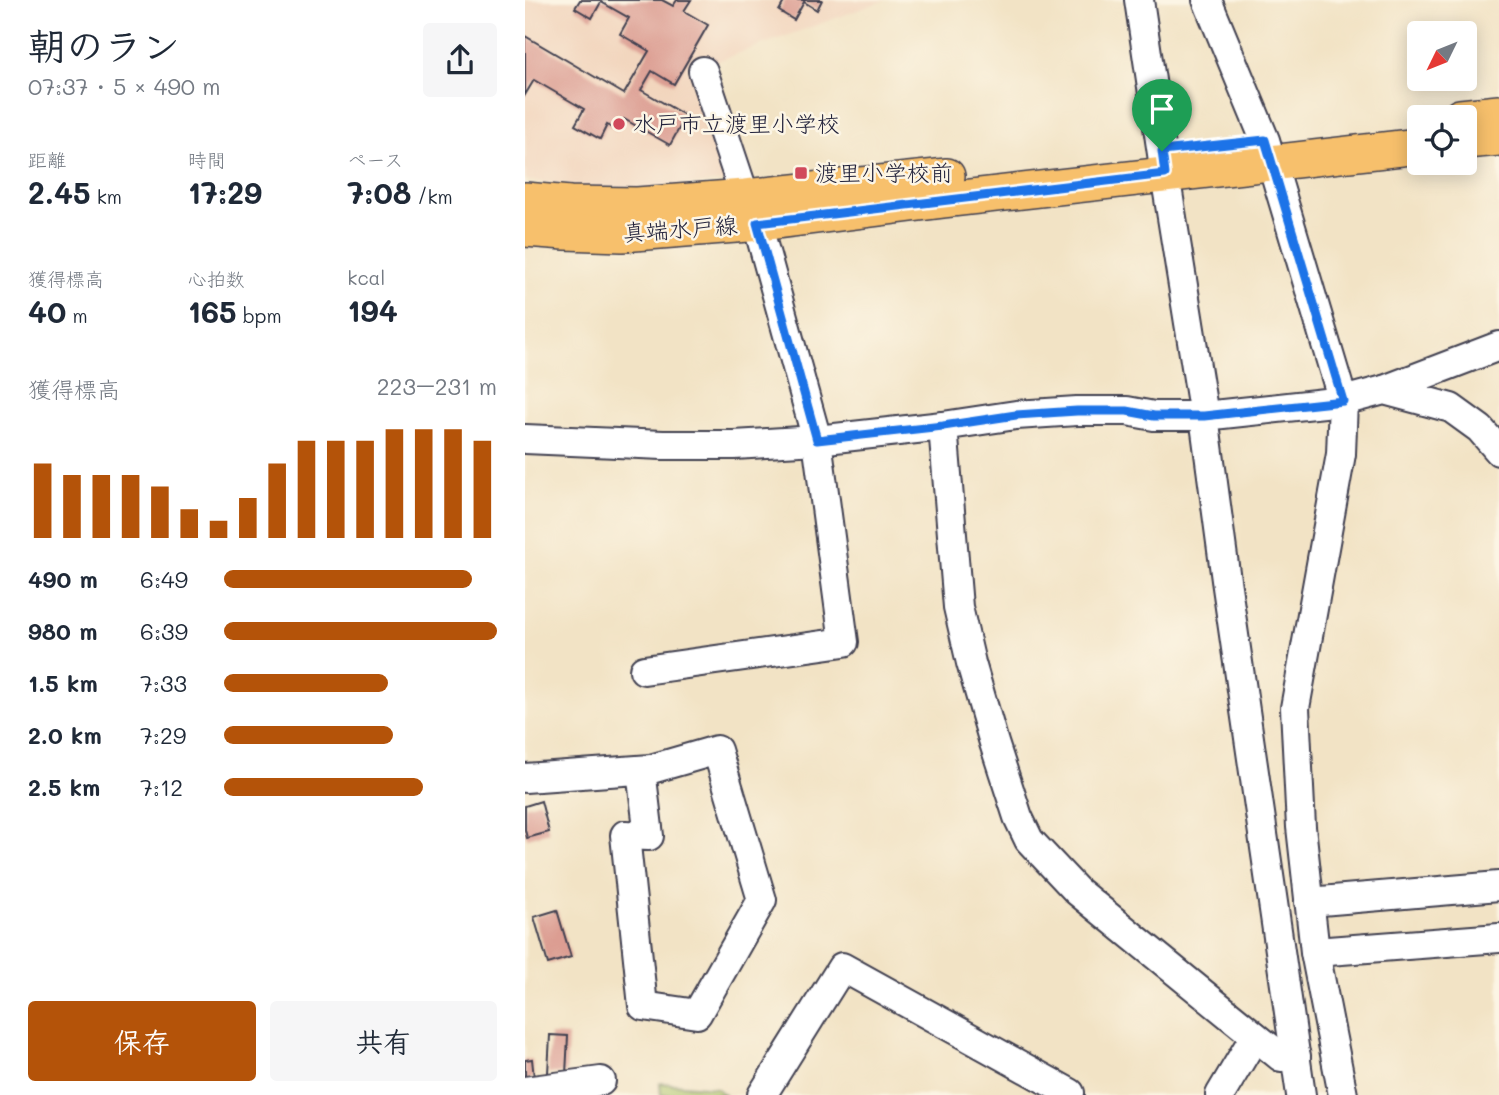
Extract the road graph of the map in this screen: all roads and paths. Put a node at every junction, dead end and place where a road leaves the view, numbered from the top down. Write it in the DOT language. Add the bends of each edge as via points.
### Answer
graph roads {
  1 [pos="1139,0"];
  2 [pos="1207,0"];
  3 [pos="703,71"];
  4 [pos="1499,113"];
  5 [pos="1477,115"];
  6 [pos="1407,124"];
  7 [pos="1499,138"];
  8 [pos="1477,140"];
  9 [pos="1407,146"];
  10 [pos="1268,151"];
  11 [pos="1163,163"];
  12 [pos="525,200"];
  13 [pos="751,210"];
  14 [pos="525,229"];
  15 [pos="1499,346"];
  16 [pos="1384,390"];
  17 [pos="1343,401"];
  18 [pos="1204,416"];
  19 [pos="943,426"];
  20 [pos="525,439"];
  21 [pos="817,440"];
  22 [pos="1499,451"];
  23 [pos="644,670"];
  24 [pos="641,770"];
  25 [pos="525,778"];
  26 [pos="1499,886"];
  27 [pos="1309,902"];
  28 [pos="1499,938"];
  29 [pos="1315,952"];
  30 [pos="1255,1036"];
  31 [pos="1296,1056"];
  32 [pos="601,1081"];
  33 [pos="525,1091"];
  34 [pos="762,1095"];
  35 [pos="1069,1095"];
  36 [pos="1220,1095"];
  37 [pos="1301,1095"];
  38 [pos="1343,1095"];
  1 -- 11 [label="street"];
  2 -- 10 [label="street"];
  3 -- 13 [label="street"];
  4 -- 5 [label="main road"];
  6 -- 10 [label="main road, 真端水戸線"];
  7 -- 8 [label="main road"];
  9 -- 10 [label="main road, 真端水戸線"];
  10 -- 11 [label="main road, 真端水戸線"];
  10 -- 17 [label="street"];
  11 -- 13 [label="main road, 真端水戸線"];
  11 -- 18 [label="street"];
  12 -- 13 [label="main road, 真端水戸線"];
  13 -- 14 [label="main road, 真端水戸線" via="622,234"];
  13 -- 21 [label="street"];
  15 -- 16 [label="street"];
  16 -- 17 [label="street"];
  16 -- 22 [label="street" via="1451,408 1480,429"];
  17 -- 18 [label="street"];
  17 -- 27 [label="street" via="1341,454 1295,708"];
  18 -- 19 [label="street" via="1077,411"];
  18 -- 31 [label="street"];
  19 -- 21 [label="street"];
  19 -- 30 [label="street" via="958,607 993,743 1029,840 1077,891"];
  20 -- 21 [label="street" via="663,445"];
  21 -- 23 [label="street" via="844,642"];
  24 -- 24 [label="street" via="717,750 762,900 697,1014 643,1006 625,835 649,836"];
  24 -- 25 [label="street"];
  26 -- 27 [label="street"];
  27 -- 29 [label="street"];
  28 -- 29 [label="street"];
  29 -- 38 [label="street"];
  30 -- 31 [label="street" via="1280,1057"];
  30 -- 36 [label="street"];
  31 -- 37 [label="street"];
  32 -- 33 [label="street"];
  34 -- 35 [label="street" via="842,967"];
}
